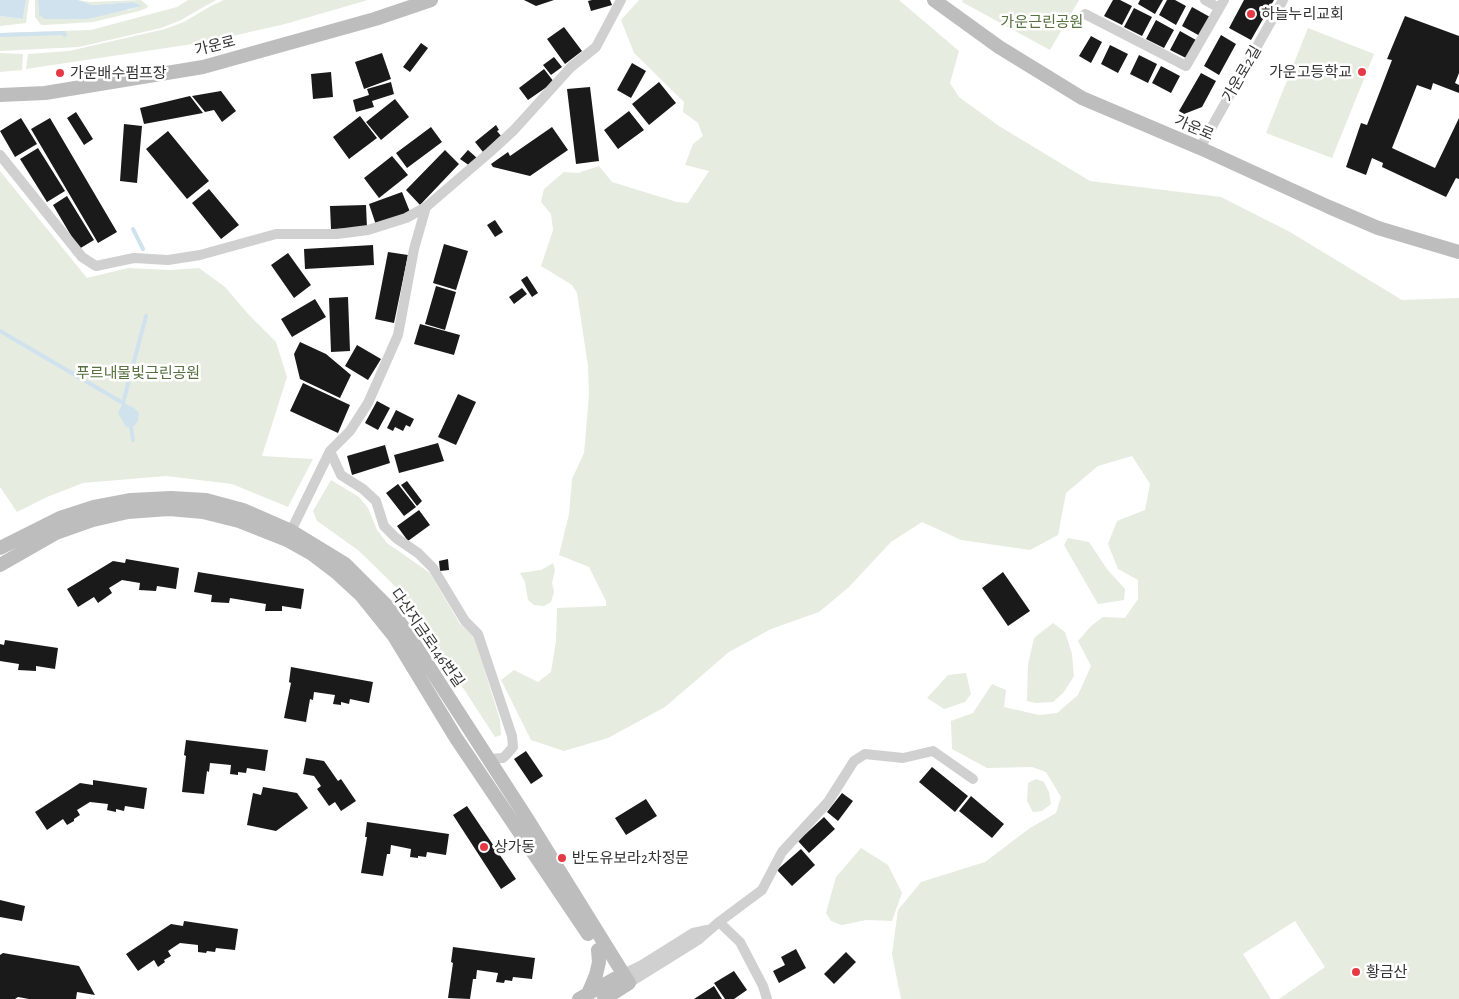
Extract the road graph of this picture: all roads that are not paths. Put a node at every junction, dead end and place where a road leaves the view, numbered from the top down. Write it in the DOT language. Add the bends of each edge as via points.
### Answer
graph roads {
  1 [pos="431,0"];
  2 [pos="621,0"];
  3 [pos="934,0"];
  4 [pos="1205,0"];
  5 [pos="1283,0"];
  6 [pos="1222,4"];
  7 [pos="1085,14"];
  8 [pos="0,96"];
  9 [pos="1200,148"];
  10 [pos="0,155"];
  11 [pos="426,206"];
  12 [pos="1459,252"];
  13 [pos="330,451"];
  14 [pos="289,535"];
  15 [pos="0,548"];
  16 [pos="0,565"];
  17 [pos="488,759"];
  18 [pos="973,779"];
  19 [pos="719,922"];
  20 [pos="598,950"];
  21 [pos="622,981"];
  22 [pos="584,996"];
  23 [pos="764,998"];
  24 [pos="604,999"];
  1 -- 8 [label="street, 가운로" via="203,67 44,93"];
  2 -- 11 [label="street" via="596,47 571,67 514,130"];
  3 -- 9 [label="street, 가운로" via="999,47 1082,98"];
  4 -- 6 [label="street"];
  5 -- 9 [label="street, 가운로2길"];
  6 -- 7 [label="street" via="1186,66"];
  9 -- 12 [label="street, 가운로" via="1378,228"];
  10 -- 11 [label="street" via="82,257 96,266 134,258 168,260 200,255 276,234 337,234 368,230 406,218"];
  11 -- 13 [label="street" via="414,249 398,335 368,403 350,431"];
  13 -- 14 [label="street"];
  13 -- 17 [label="street" via="341,474 376,501 384,526 433,568 465,621 478,634 512,736 512,747 503,758"];
  14 -- 15 [label="street, 다산지금로146번길" via="243,510 206,500 170,498 131,500 94,507 60,518"];
  14 -- 16 [label="street, 다산지금로146번길" via="203,512 169,509 128,512 56,533"];
  14 -- 17 [label="street, 다산지금로146번길" via="345,564 387,606"];
  14 -- 20 [label="street, 다산지금로146번길" via="361,595 394,636 456,738"];
  17 -- 21 [label="street, 다산지금로146번길"];
  18 -- 19 [label="street" via="933,751 903,758 865,754 854,761 828,802 782,852 762,890"];
  19 -- 21 [label="street" via="698,940"];
  19 -- 23 [label="street" via="740,942 763,986"];
  20 -- 21 [label="street, 다산지금로146번길"];
  20 -- 22 [label="street" via="596,975"];
  21 -- 22 [label="street"];
  21 -- 24 [label="street"];
}
